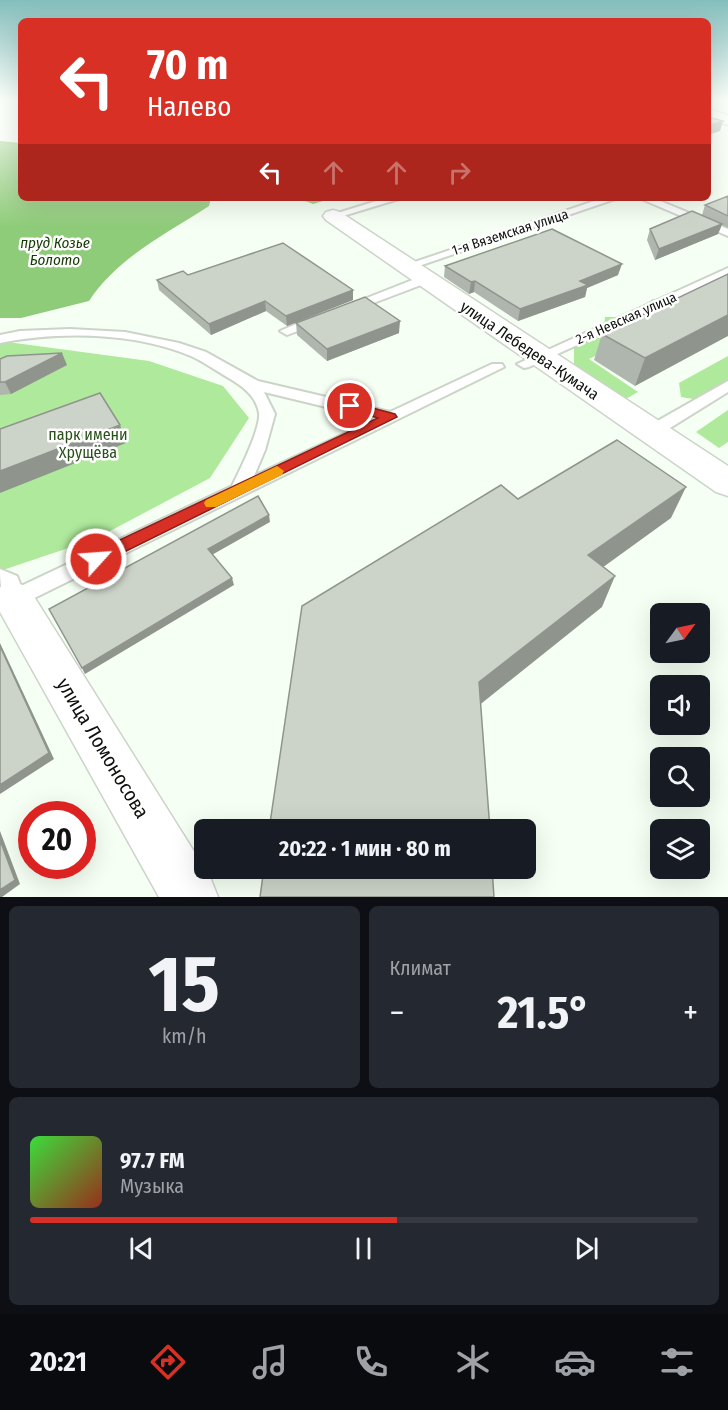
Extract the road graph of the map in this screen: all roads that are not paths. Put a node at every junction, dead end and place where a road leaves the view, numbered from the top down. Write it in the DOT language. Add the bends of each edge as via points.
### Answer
graph roads {
  1 [pos="386,201"];
  2 [pos="605,201"];
  3 [pos="651,201"];
  4 [pos="333,216"];
  5 [pos="728,233"];
  6 [pos="728,272"];
  7 [pos="415,273"];
  8 [pos="287,331"];
  9 [pos="0,339"];
  10 [pos="532,360"];
  11 [pos="497,367"];
  12 [pos="248,383"];
  13 [pos="728,386"];
  14 [pos="390,417"];
  15 [pos="651,432"];
  16 [pos="728,483"];
  17 [pos="240,489"];
  18 [pos="7,588"];
  19 [pos="190,897"];
  1 -- 4 [label="lane"];
  2 -- 7 [label="lane, 1-я Вяземская улица"];
  3 -- 5 [label="lane"];
  4 -- 7 [label="street, улица Лебедева-Кумача"];
  6 -- 10 [label="lane, 2-я Невская улица"];
  7 -- 8 [label="lane, 1-я Вяземская улица" via="334,313"];
  7 -- 10 [label="street, улица Лебедева-Кумача"];
  9 -- 12 [label="lane" via="37,334 116,334 193,351"];
  10 -- 15 [label="street, улица Лебедева-Кумача"];
  11 -- 14 [label="lane"];
  12 -- 14 [label="lane"];
  12 -- 17 [label="lane" via="267,414"];
  13 -- 15 [label="lane"];
  14 -- 17 [label="lane"];
  15 -- 16 [label="street, улица Лебедева-Кумача"];
  17 -- 18 [label="lane"];
  18 -- 19 [label="street, улица Ломоносова"];
}
